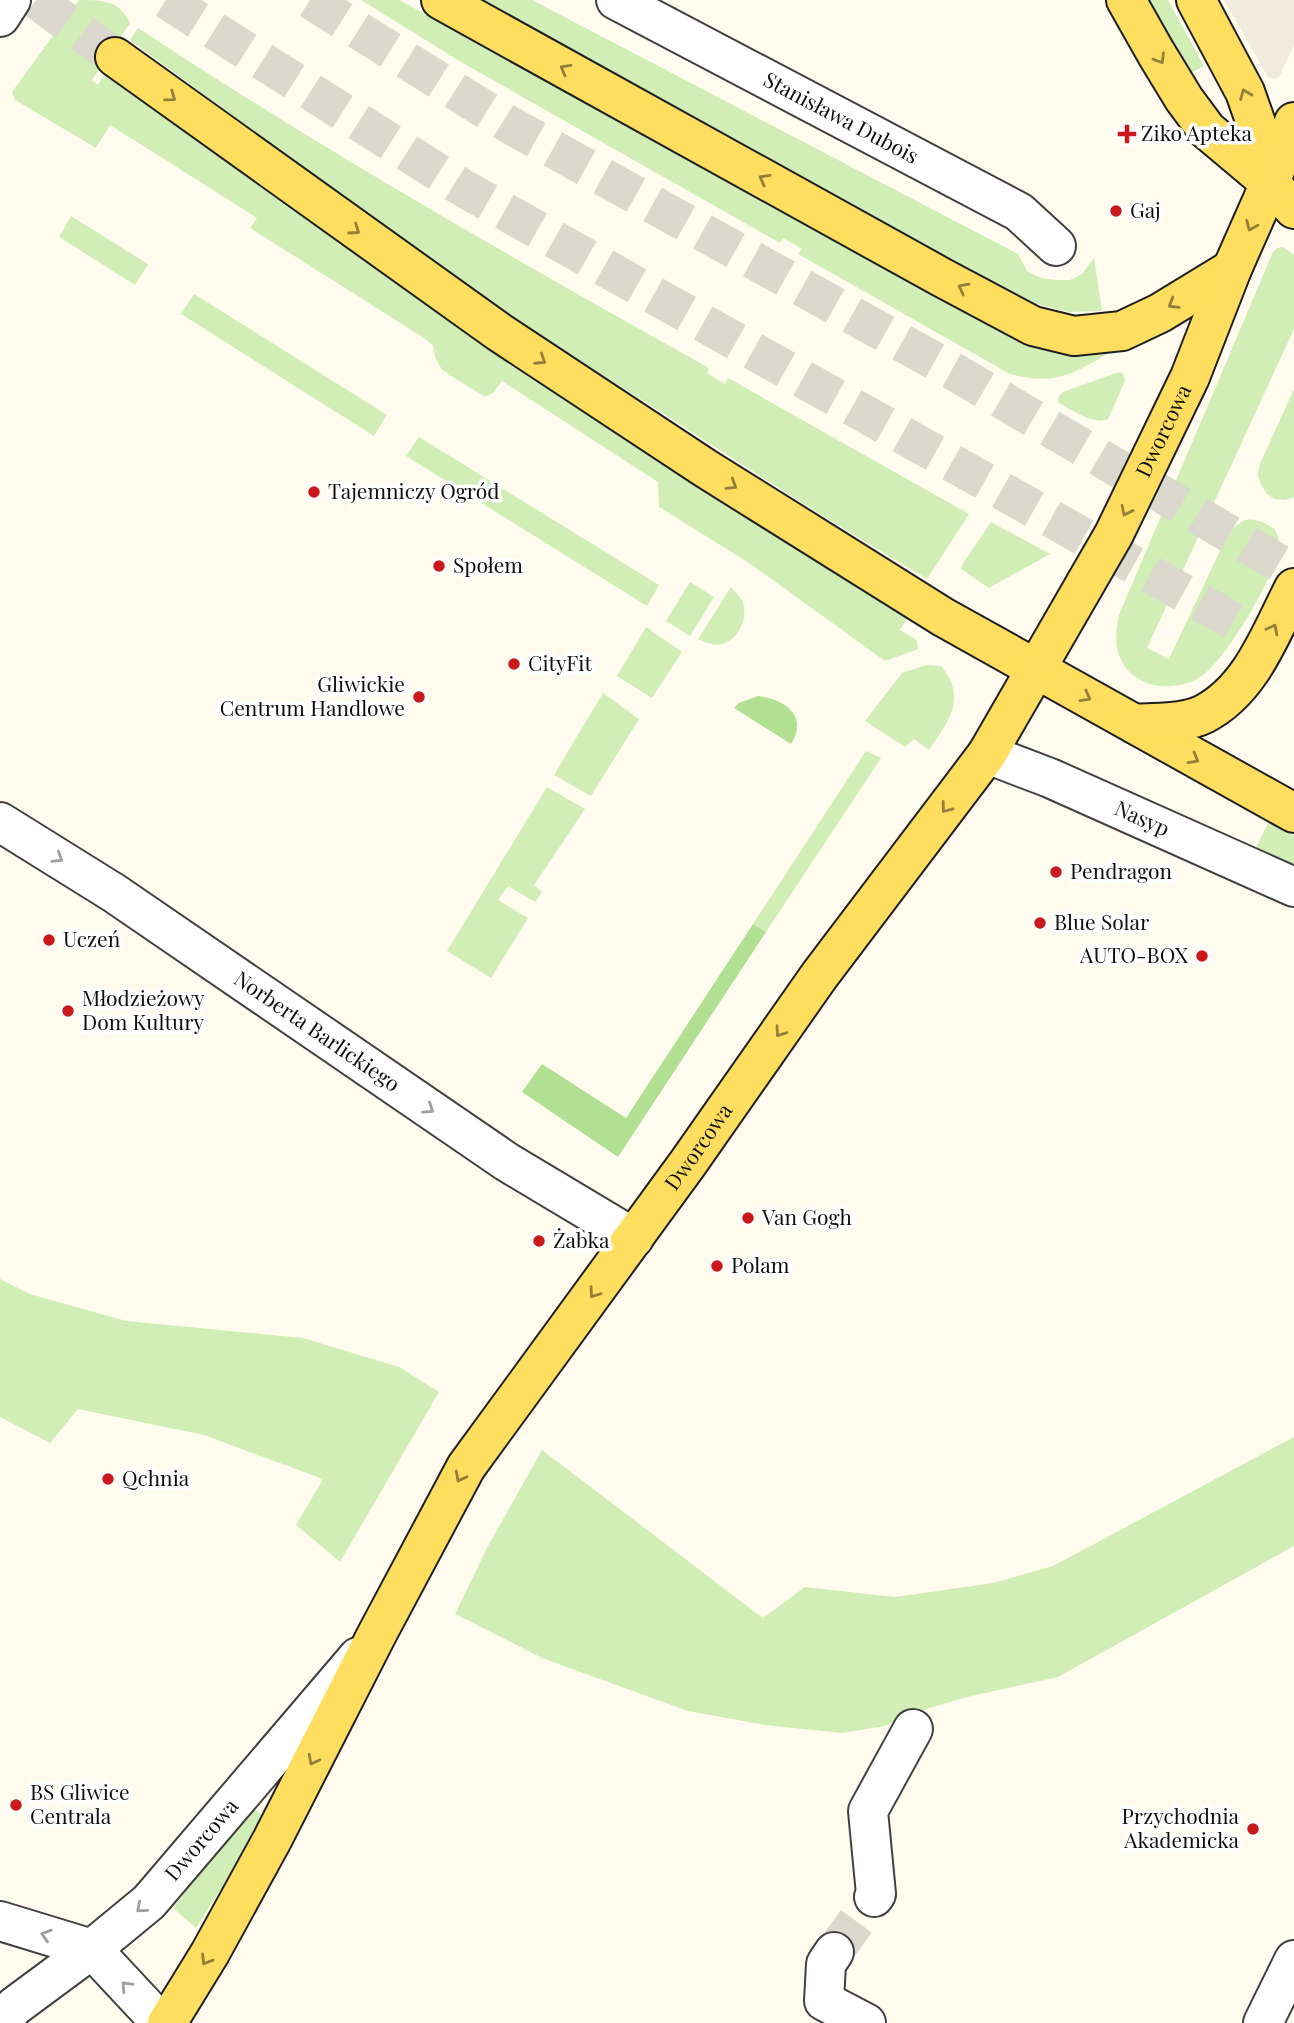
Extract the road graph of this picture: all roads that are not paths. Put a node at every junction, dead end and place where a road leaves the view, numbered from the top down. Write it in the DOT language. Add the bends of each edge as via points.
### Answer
graph roads {
  1 [pos="11,0"];
  2 [pos="440,0"];
  3 [pos="617,0"];
  4 [pos="1126,0"];
  5 [pos="1196,0"];
  6 [pos="0,17"];
  7 [pos="115,57"];
  8 [pos="1294,122"];
  9 [pos="1282,196"];
  10 [pos="1056,246"];
  11 [pos="1232,269"];
  12 [pos="1294,587"];
  13 [pos="1037,670"];
  14 [pos="1135,724"];
  15 [pos="987,754"];
  16 [pos="1294,813"];
  17 [pos="0,822"];
  18 [pos="1294,887"];
  19 [pos="634,1238"];
  20 [pos="377,1634"];
  21 [pos="913,1729"];
  22 [pos="874,1897"];
  23 [pos="0,1921"];
  24 [pos="93,1949"];
  25 [pos="834,1952"];
  26 [pos="1294,1960"];
  27 [pos="8,2014"];
  28 [pos="160,2023"];
  29 [pos="167,2023"];
  30 [pos="866,2023"];
  31 [pos="1263,2023"];
  1 -- 6 [label="street"];
  11 -- 2 [label="main road, one-way" via="1122,331 1074,336 1034,326"];
  3 -- 10 [label="street, Stanisława Dubois" via="1019,212"];
  4 -- 9 [label="main road, one-way" via="1207,130"];
  9 -- 5 [label="main road, one-way" via="1245,92"];
  7 -- 13 [label="main road, one-way" via="499,332 931,610"];
  8 -- 9 [label="main road, Dworcowa"];
  9 -- 11 [label="main road, Dworcowa, one-way"];
  11 -- 13 [label="main road, Dworcowa, one-way" via="1190,377 1114,534"];
  14 -- 12 [label="main road, one-way" via="1204,714 1239,686"];
  13 -- 14 [label="main road, one-way"];
  13 -- 15 [label="main road, Dworcowa"];
  14 -- 16 [label="main road, one-way"];
  15 -- 18 [label="street, Nasyp"];
  15 -- 19 [label="main road, Dworcowa, one-way" via="819,976"];
  17 -- 19 [label="street, Norberta Barlickiego, one-way" via="114,893 507,1162"];
  19 -- 20 [label="main road, Dworcowa, one-way" via="466,1466"];
  20 -- 24 [label="street, Dworcowa, one-way" via="149,1902"];
  20 -- 29 [label="main road, Dworcowa, one-way" via="266,1852"];
  21 -- 22 [label="street" via="868,1811"];
  24 -- 23 [label="street, one-way"];
  24 -- 27 [label="street, Dworcowa"];
  28 -- 24 [label="street, one-way"];
  25 -- 30 [label="street" via="826,1964 824,2001"];
  26 -- 31 [label="street"];
}
